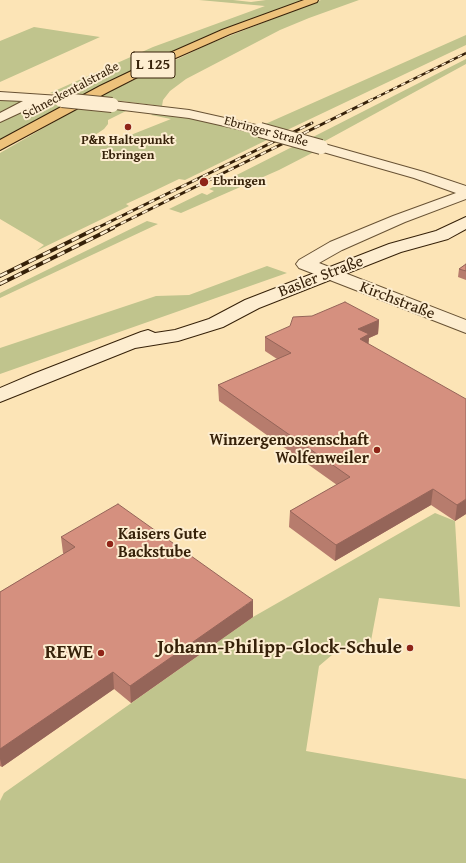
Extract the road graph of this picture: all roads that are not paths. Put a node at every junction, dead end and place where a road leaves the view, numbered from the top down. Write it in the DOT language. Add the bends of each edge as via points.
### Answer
graph roads {
  1 [pos="313,0"];
  2 [pos="0,90"];
  3 [pos="0,96"];
  4 [pos="21,96"];
  5 [pos="41,98"];
  6 [pos="0,118"];
  7 [pos="0,146"];
  8 [pos="466,193"];
  9 [pos="466,217"];
  10 [pos="466,222"];
  11 [pos="395,248"];
  12 [pos="328,274"];
  13 [pos="466,326"];
  14 [pos="0,396"];
  1 -- 7 [label="main road, Schneckentalstraße / L 125" via="226,32 167,58 104,88"];
  2 -- 4 [label="street"];
  3 -- 4 [label="street"];
  4 -- 5 [label="street, Ebringer Straße"];
  5 -- 6 [label="street"];
  5 -- 8 [label="street, Ebringer Straße, bridge" via="189,114 321,147 419,175"];
  8 -- 12 [label="street, Ebringer Straße" via="336,246 305,264"];
  9 -- 11 [label="street, Basler Straße" via="426,228"];
  10 -- 11 [label="street, Basler Straße" via="442,235"];
  11 -- 12 [label="street, Basler Straße"];
  12 -- 13 [label="street, Kirchstraße"];
  12 -- 14 [label="street, Basler Straße" via="246,306 216,323 178,335 135,342"];
}
